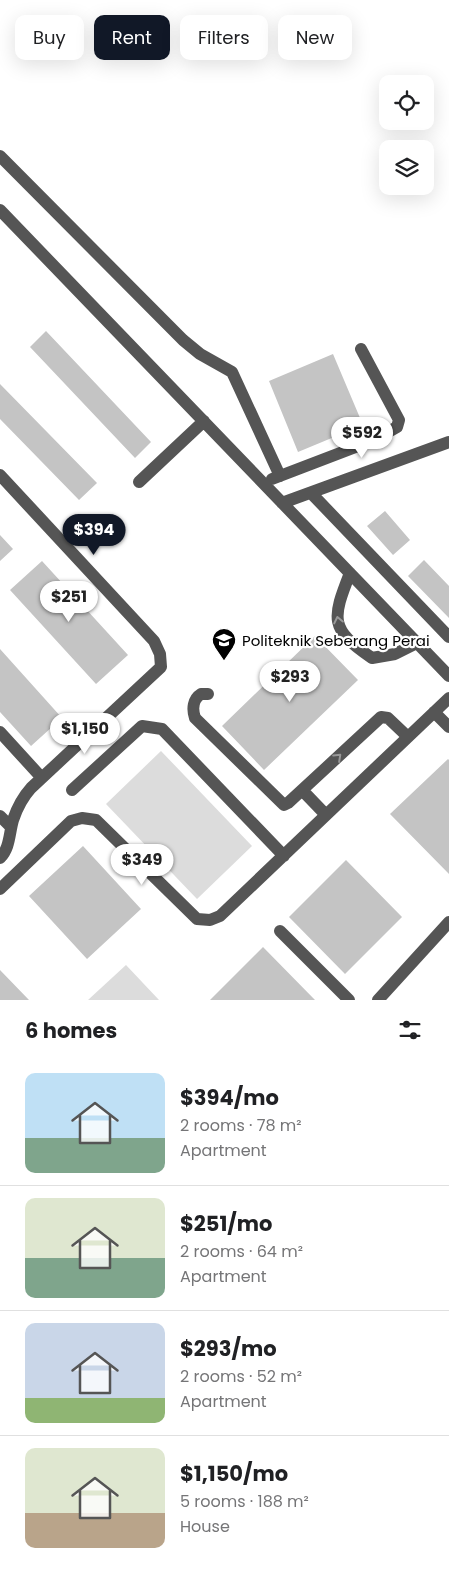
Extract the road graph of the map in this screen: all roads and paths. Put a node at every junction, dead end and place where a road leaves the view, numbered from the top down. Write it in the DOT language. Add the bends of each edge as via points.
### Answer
graph roads {
  1 [pos="0,156"];
  2 [pos="0,210"];
  3 [pos="361,349"];
  4 [pos="204,421"];
  5 [pos="449,442"];
  6 [pos="0,475"];
  7 [pos="280,476"];
  8 [pos="139,482"];
  9 [pos="263,483"];
  10 [pos="310,493"];
  11 [pos="282,503"];
  12 [pos="350,573"];
  13 [pos="449,637"];
  14 [pos="417,643"];
  15 [pos="449,676"];
  16 [pos="208,694"];
  17 [pos="449,698"];
  18 [pos="434,712"];
  19 [pos="449,727"];
  20 [pos="0,732"];
  21 [pos="408,737"];
  22 [pos="41,778"];
  23 [pos="72,790"];
  24 [pos="302,790"];
  25 [pos="326,815"];
  26 [pos="0,816"];
  27 [pos="12,827"];
  28 [pos="284,856"];
  29 [pos="0,858"];
  30 [pos="0,889"];
  31 [pos="449,922"];
  32 [pos="280,931"];
  33 [pos="349,1000"];
  34 [pos="378,1000"];
  1 -- 7 [label="street" via="183,340 232,372"];
  2 -- 4 [label="street"];
  3 -- 7 [label="street" via="399,420 397,428"];
  4 -- 8 [label="street"];
  4 -- 9 [label="street"];
  5 -- 10 [label="street"];
  6 -- 22 [label="street" via="154,641 160,654 160,667"];
  7 -- 9 [label="street"];
  9 -- 11 [label="street"];
  10 -- 11 [label="street"];
  10 -- 13 [label="street"];
  11 -- 12 [label="street"];
  12 -- 14 [label="street"];
  14 -- 12 [label="street, one-way" via="396,654 372,658 352,644 339,627 336,614"];
  14 -- 15 [label="street"];
  16 -- 24 [label="street" via="201,694 196,699 194,718 281,803 288,803"];
  17 -- 18 [label="street"];
  18 -- 19 [label="street"];
  18 -- 21 [label="street"];
  20 -- 22 [label="street"];
  24 -- 21 [label="street, one-way" via="381,716 388,718"];
  21 -- 25 [label="street"];
  22 -- 27 [label="street" via="21,800"];
  23 -- 28 [label="street" via="142,726 162,729"];
  24 -- 25 [label="street"];
  25 -- 28 [label="street"];
  26 -- 27 [label="street"];
  27 -- 29 [label="street" via="5,853"];
  28 -- 30 [label="street" via="220,916 210,920 197,919 96,820 82,818 71,821"];
  31 -- 34 [label="street"];
  32 -- 33 [label="street"];
}
